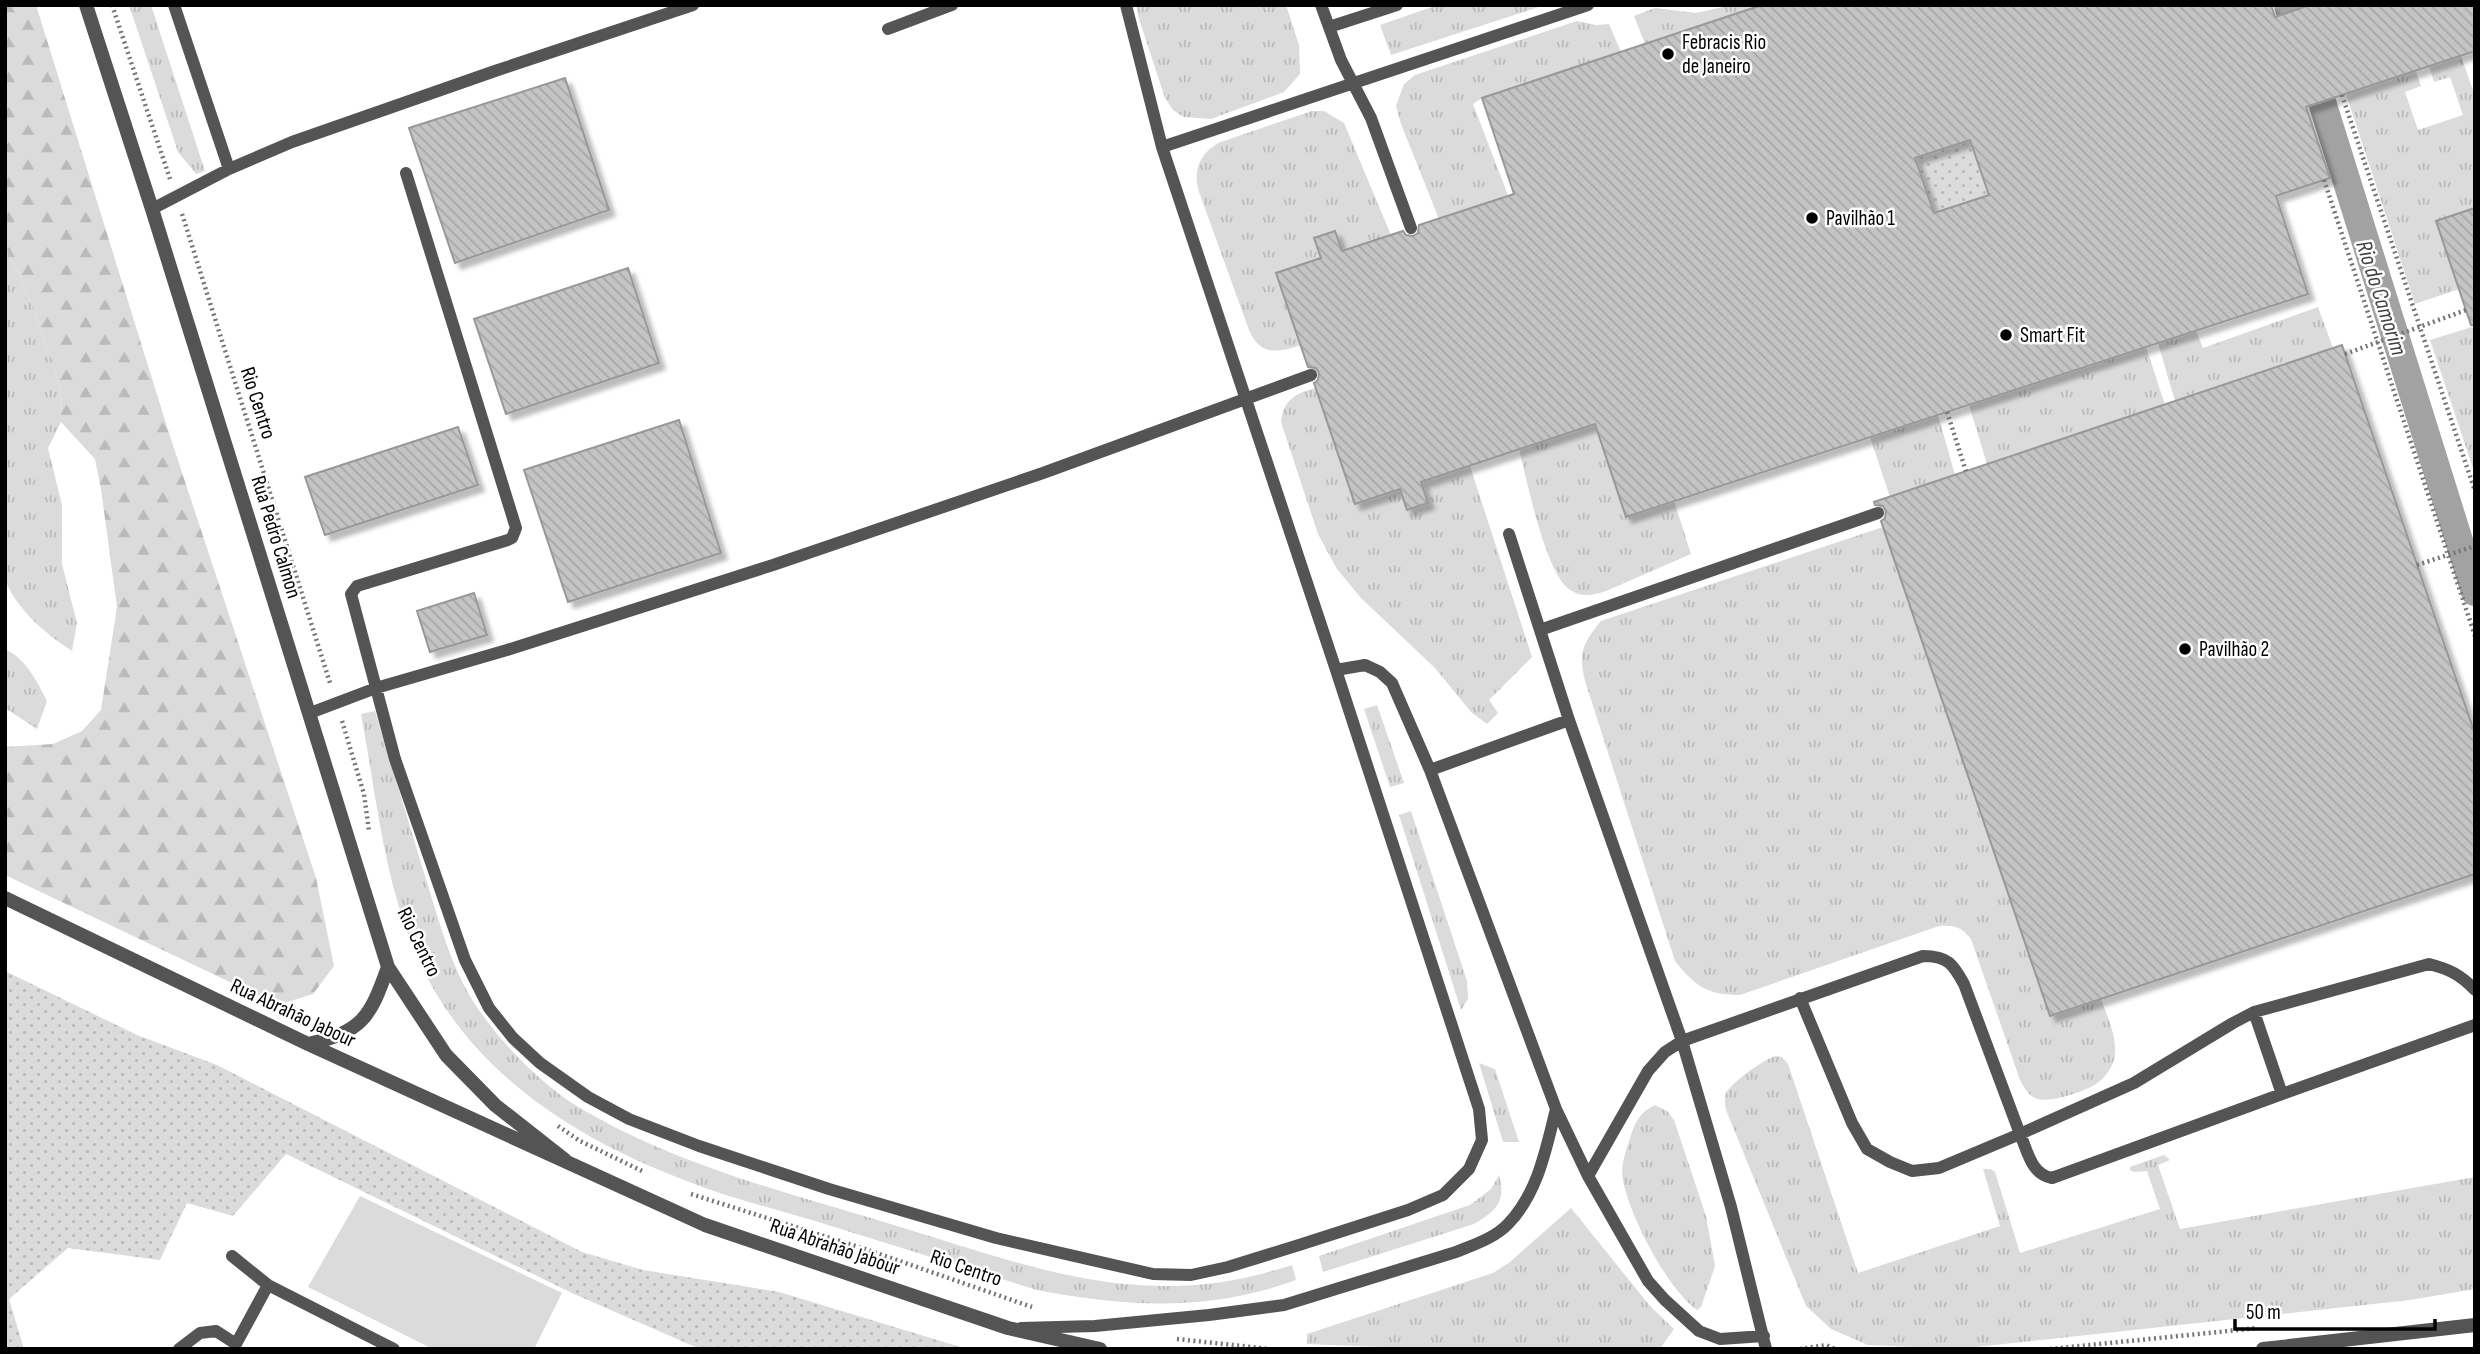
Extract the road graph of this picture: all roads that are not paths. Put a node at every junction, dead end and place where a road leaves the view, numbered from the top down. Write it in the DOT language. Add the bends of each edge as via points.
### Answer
graph roads {
  1 [pos="86,5"];
  2 [pos="174,5"];
  3 [pos="693,5"];
  4 [pos="953,5"];
  5 [pos="1126,5"];
  6 [pos="1321,5"];
  7 [pos="1397,5"];
  8 [pos="1588,5"];
  9 [pos="1329,27"];
  10 [pos="888,29"];
  11 [pos="1352,83"];
  12 [pos="1162,147"];
  13 [pos="229,169"];
  14 [pos="407,173"];
  15 [pos="152,209"];
  16 [pos="1411,228"];
  17 [pos="1311,375"];
  18 [pos="1246,398"];
  19 [pos="1878,513"];
  20 [pos="1508,534"];
  21 [pos="1540,630"];
  22 [pos="1336,670"];
  23 [pos="376,688"];
  24 [pos="310,713"];
  25 [pos="1569,720"];
  26 [pos="1430,770"];
  27 [pos="5,898"];
  28 [pos="388,967"];
  29 [pos="2475,990"];
  30 [pos="1800,998"];
  31 [pos="2254,1012"];
  32 [pos="2475,1025"];
  33 [pos="1682,1041"];
  34 [pos="309,1044"];
  35 [pos="2282,1094"];
  36 [pos="1556,1109"];
  37 [pos="2020,1134"];
  38 [pos="565,1160"];
  39 [pos="1588,1176"];
  40 [pos="232,1256"];
  41 [pos="268,1285"];
  42 [pos="2475,1325"];
  43 [pos="1008,1328"];
  44 [pos="1765,1343"];
  45 [pos="240,1346"];
  46 [pos="178,1349"];
  47 [pos="394,1349"];
  48 [pos="1100,1349"];
  49 [pos="2263,1349"];
  1 -- 15 [label="street, Rua Pedro Calmon"];
  2 -- 13 [label="lane"];
  3 -- 13 [label="lane" via="303,138"];
  4 -- 10 [label="lane"];
  5 -- 12 [label="lane"];
  6 -- 9 [label="lane"];
  7 -- 9 [label="lane"];
  8 -- 11 [label="lane"];
  9 -- 11 [label="lane"];
  11 -- 12 [label="lane"];
  11 -- 16 [label="lane" via="1371,118"];
  12 -- 18 [label="lane"];
  13 -- 15 [label="lane"];
  14 -- 23 [label="lane" via="516,528 508,540 354,589 351,600"];
  15 -- 24 [label="street, Rua Pedro Calmon"];
  17 -- 18 [label="lane"];
  18 -- 22 [label="lane"];
  18 -- 23 [label="lane" via="773,565"];
  19 -- 21 [label="lane"];
  20 -- 21 [label="lane"];
  21 -- 25 [label="lane"];
  22 -- 23 [label="lane" via="1479,1109 1482,1140 1469,1169 1443,1195 1408,1210 1191,1275 1153,1274 996,1238 699,1146 629,1119 540,1063 489,1008 465,960 395,759"];
  22 -- 26 [label="lane" via="1365,665 1392,682"];
  23 -- 24 [label="lane"];
  24 -- 28 [label="street, Rua Pedro Calmon"];
  25 -- 26 [label="lane"];
  25 -- 33 [label="lane"];
  26 -- 36 [label="lane"];
  27 -- 34 [label="street, Rua Abrahão Jabour"];
  28 -- 34 [label="street" via="374,1005 355,1028"];
  28 -- 38 [label="street, Rua Abrahão Jabour" via="446,1055 495,1105"];
  29 -- 31 [label="lane" via="2448,968 2429,964"];
  30 -- 33 [label="lane"];
  30 -- 37 [label="lane" via="1867,1149 1912,1171 1939,1168"];
  30 -- 37 [label="lane" via="1923,956 1940,956 1955,968 1964,984"];
  31 -- 35 [label="lane"];
  31 -- 37 [label="lane" via="2134,1083"];
  32 -- 35 [label="lane"];
  33 -- 39 [label="lane" via="1647,1070"];
  33 -- 44 [label="lane"];
  34 -- 38 [label="street, Rua Abrahão Jabour"];
  35 -- 37 [label="lane" via="2052,1178 2034,1168"];
  36 -- 39 [label="lane"];
  36 -- 43 [label="lane" via="1542,1165 1526,1201 1507,1225 1456,1252 1284,1305 1095,1326"];
  38 -- 43 [label="street, Rua Abrahão Jabour" via="705,1225"];
  39 -- 44 [label="lane" via="1648,1281 1683,1317 1699,1331 1720,1339"];
  40 -- 41 [label="lane"];
  41 -- 45 [label="lane"];
  41 -- 47 [label="lane"];
  42 -- 49 [label="street"];
  43 -- 48 [label="street, Rua Abrahão Jabour"];
  45 -- 46 [label="lane" via="216,1331 200,1333"];
}
